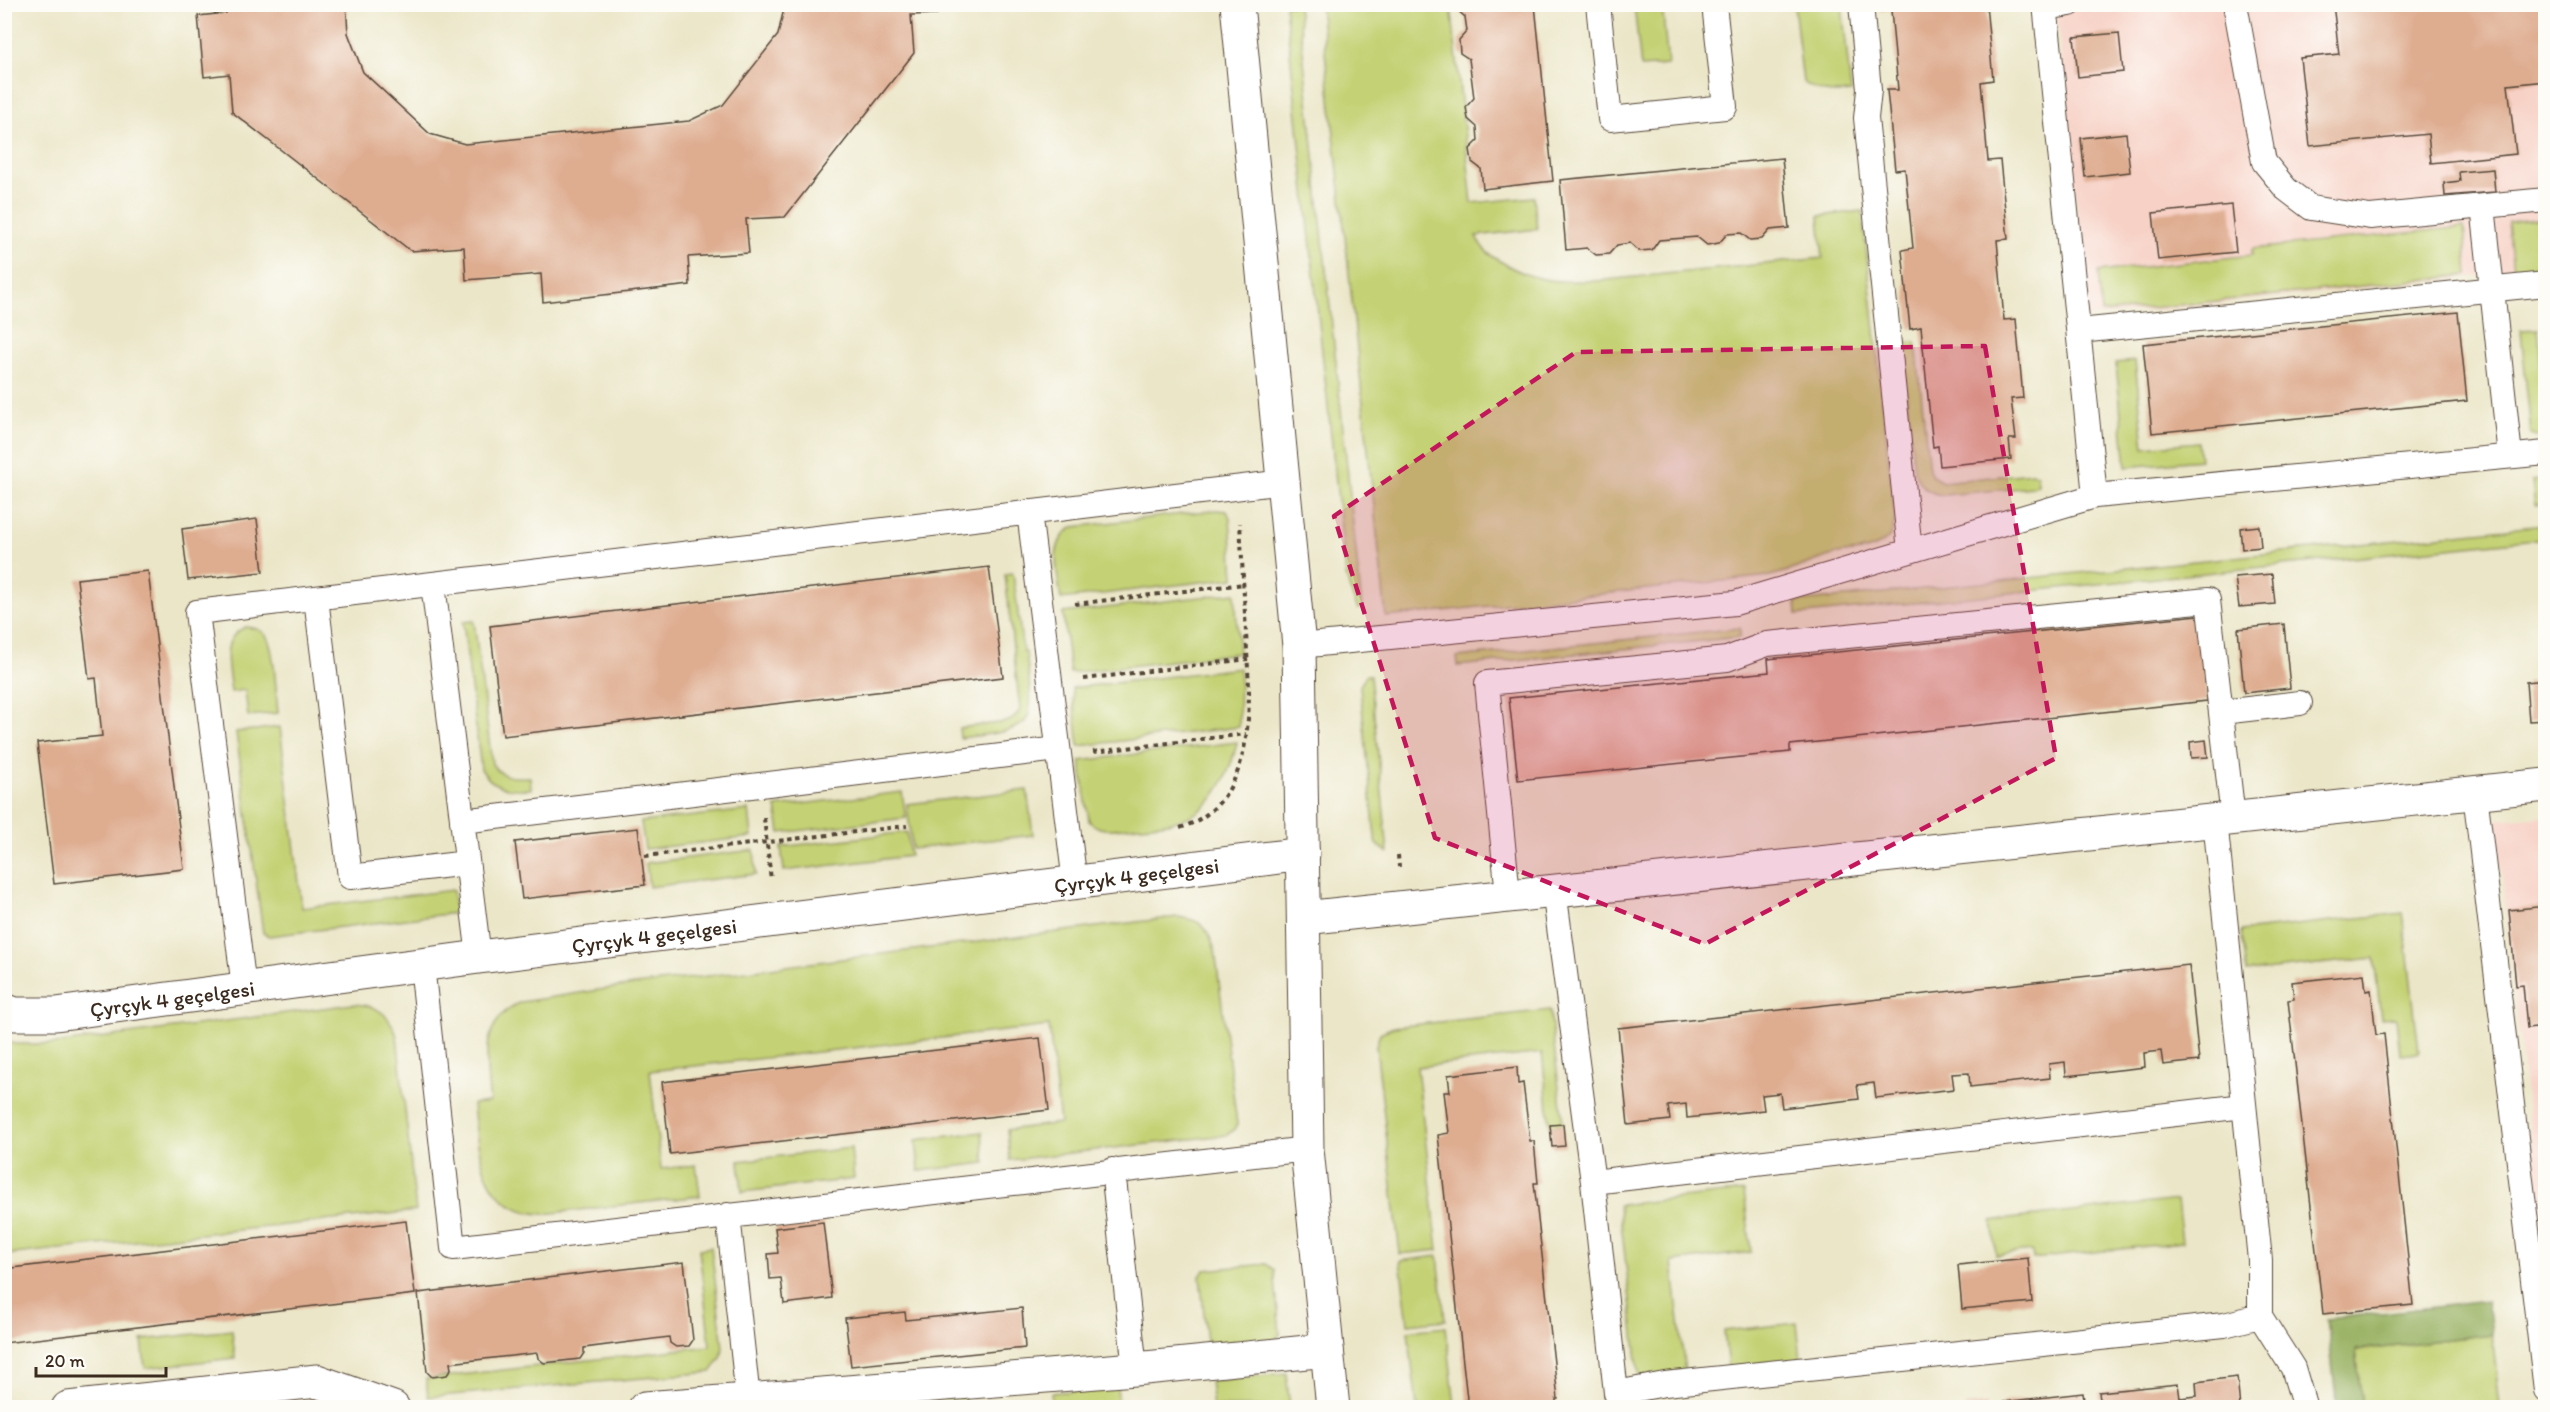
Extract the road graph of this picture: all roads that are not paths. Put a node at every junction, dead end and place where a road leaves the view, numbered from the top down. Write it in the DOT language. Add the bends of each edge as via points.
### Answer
graph roads {
  1 [pos="1237,4"];
  2 [pos="1598,4"];
  3 [pos="1714,4"];
  4 [pos="1861,4"];
  5 [pos="2070,4"];
  6 [pos="2235,4"];
  7 [pos="2046,6"];
  8 [pos="2546,200"];
  9 [pos="2483,206"];
  10 [pos="2546,284"];
  11 [pos="2493,289"];
  12 [pos="2079,331"];
  13 [pos="2546,453"];
  14 [pos="2510,456"];
  15 [pos="1284,482"];
  16 [pos="2095,496"];
  17 [pos="1029,512"];
  18 [pos="1910,551"];
  19 [pos="433,584"];
  20 [pos="316,598"];
  21 [pos="1299,646"];
  22 [pos="2300,703"];
  23 [pos="2222,712"];
  24 [pos="1058,749"];
  25 [pos="2546,785"];
  26 [pos="2475,793"];
  27 [pos="2224,819"];
  28 [pos="462,821"];
  29 [pos="1303,854"];
  30 [pos="467,863"];
  31 [pos="1075,883"];
  32 [pos="1554,890"];
  33 [pos="1508,895"];
  34 [pos="1304,918"];
  35 [pos="479,957"];
  36 [pos="422,965"];
  37 [pos="244,988"];
  38 [pos="4,1010"];
  39 [pos="2244,1106"];
  40 [pos="1307,1149"];
  41 [pos="1113,1170"];
  42 [pos="1593,1182"];
  43 [pos="728,1215"];
  44 [pos="2260,1316"];
  45 [pos="1327,1350"];
  46 [pos="1135,1370"];
  47 [pos="2546,1390"];
  48 [pos="748,1399"];
  49 [pos="1617,1400"];
  50 [pos="68,1407"];
  51 [pos="393,1407"];
  52 [pos="645,1407"];
  53 [pos="1333,1407"];
  54 [pos="2305,1407"];
  1 -- 15 [label="street"];
  2 -- 3 [label="lane" via="1610,119 1725,107"];
  4 -- 18 [label="lane" via="1869,90 1868,130"];
  5 -- 7 [label="lane"];
  6 -- 9 [label="lane" via="2264,162 2286,189 2311,208 2370,217"];
  7 -- 12 [label="lane"];
  8 -- 9 [label="lane"];
  9 -- 11 [label="lane"];
  10 -- 11 [label="lane"];
  11 -- 12 [label="lane"];
  11 -- 14 [label="lane"];
  12 -- 16 [label="lane"];
  13 -- 14 [label="lane"];
  14 -- 16 [label="lane"];
  15 -- 17 [label="lane"];
  15 -- 21 [label="street"];
  16 -- 18 [label="lane"];
  17 -- 19 [label="lane"];
  17 -- 24 [label="lane"];
  18 -- 21 [label="lane" via="1735,603"];
  19 -- 20 [label="lane"];
  19 -- 28 [label="lane"];
  20 -- 30 [label="lane" via="350,877"];
  20 -- 37 [label="lane" via="197,612"];
  21 -- 29 [label="street"];
  22 -- 23 [label="lane"];
  23 -- 27 [label="lane"];
  23 -- 33 [label="lane" via="2208,600 1767,644 1727,659 1487,683"];
  24 -- 28 [label="lane"];
  24 -- 31 [label="lane"];
  25 -- 26 [label="street"];
  26 -- 27 [label="street"];
  26 -- 47 [label="lane"];
  27 -- 32 [label="street"];
  27 -- 39 [label="lane"];
  28 -- 30 [label="lane"];
  29 -- 31 [label="street, Çyrçyk 4 geçelgesi"];
  29 -- 34 [label="street"];
  30 -- 35 [label="lane"];
  31 -- 35 [label="street, Çyrçyk 4 geçelgesi"];
  32 -- 33 [label="street"];
  32 -- 42 [label="lane"];
  33 -- 34 [label="street"];
  34 -- 40 [label="street"];
  35 -- 36 [label="street, Çyrçyk 4 geçelgesi"];
  36 -- 37 [label="street, Çyrçyk 4 geçelgesi"];
  36 -- 43 [label="lane" via="453,1248"];
  37 -- 38 [label="street, Çyrçyk 4 geçelgesi" via="56,1014 15,1014"];
  39 -- 42 [label="lane"];
  39 -- 44 [label="lane" via="2260,1260"];
  40 -- 41 [label="lane"];
  40 -- 45 [label="street"];
  41 -- 43 [label="lane"];
  41 -- 46 [label="lane"];
  42 -- 49 [label="lane"];
  43 -- 48 [label="lane"];
  44 -- 49 [label="lane" via="2224,1325 1665,1384"];
  44 -- 54 [label="lane" via="2293,1368"];
  45 -- 46 [label="street"];
  45 -- 53 [label="street"];
  46 -- 48 [label="street"];
  48 -- 52 [label="street"];
  50 -- 51 [label="street" via="317,1381"];
}
